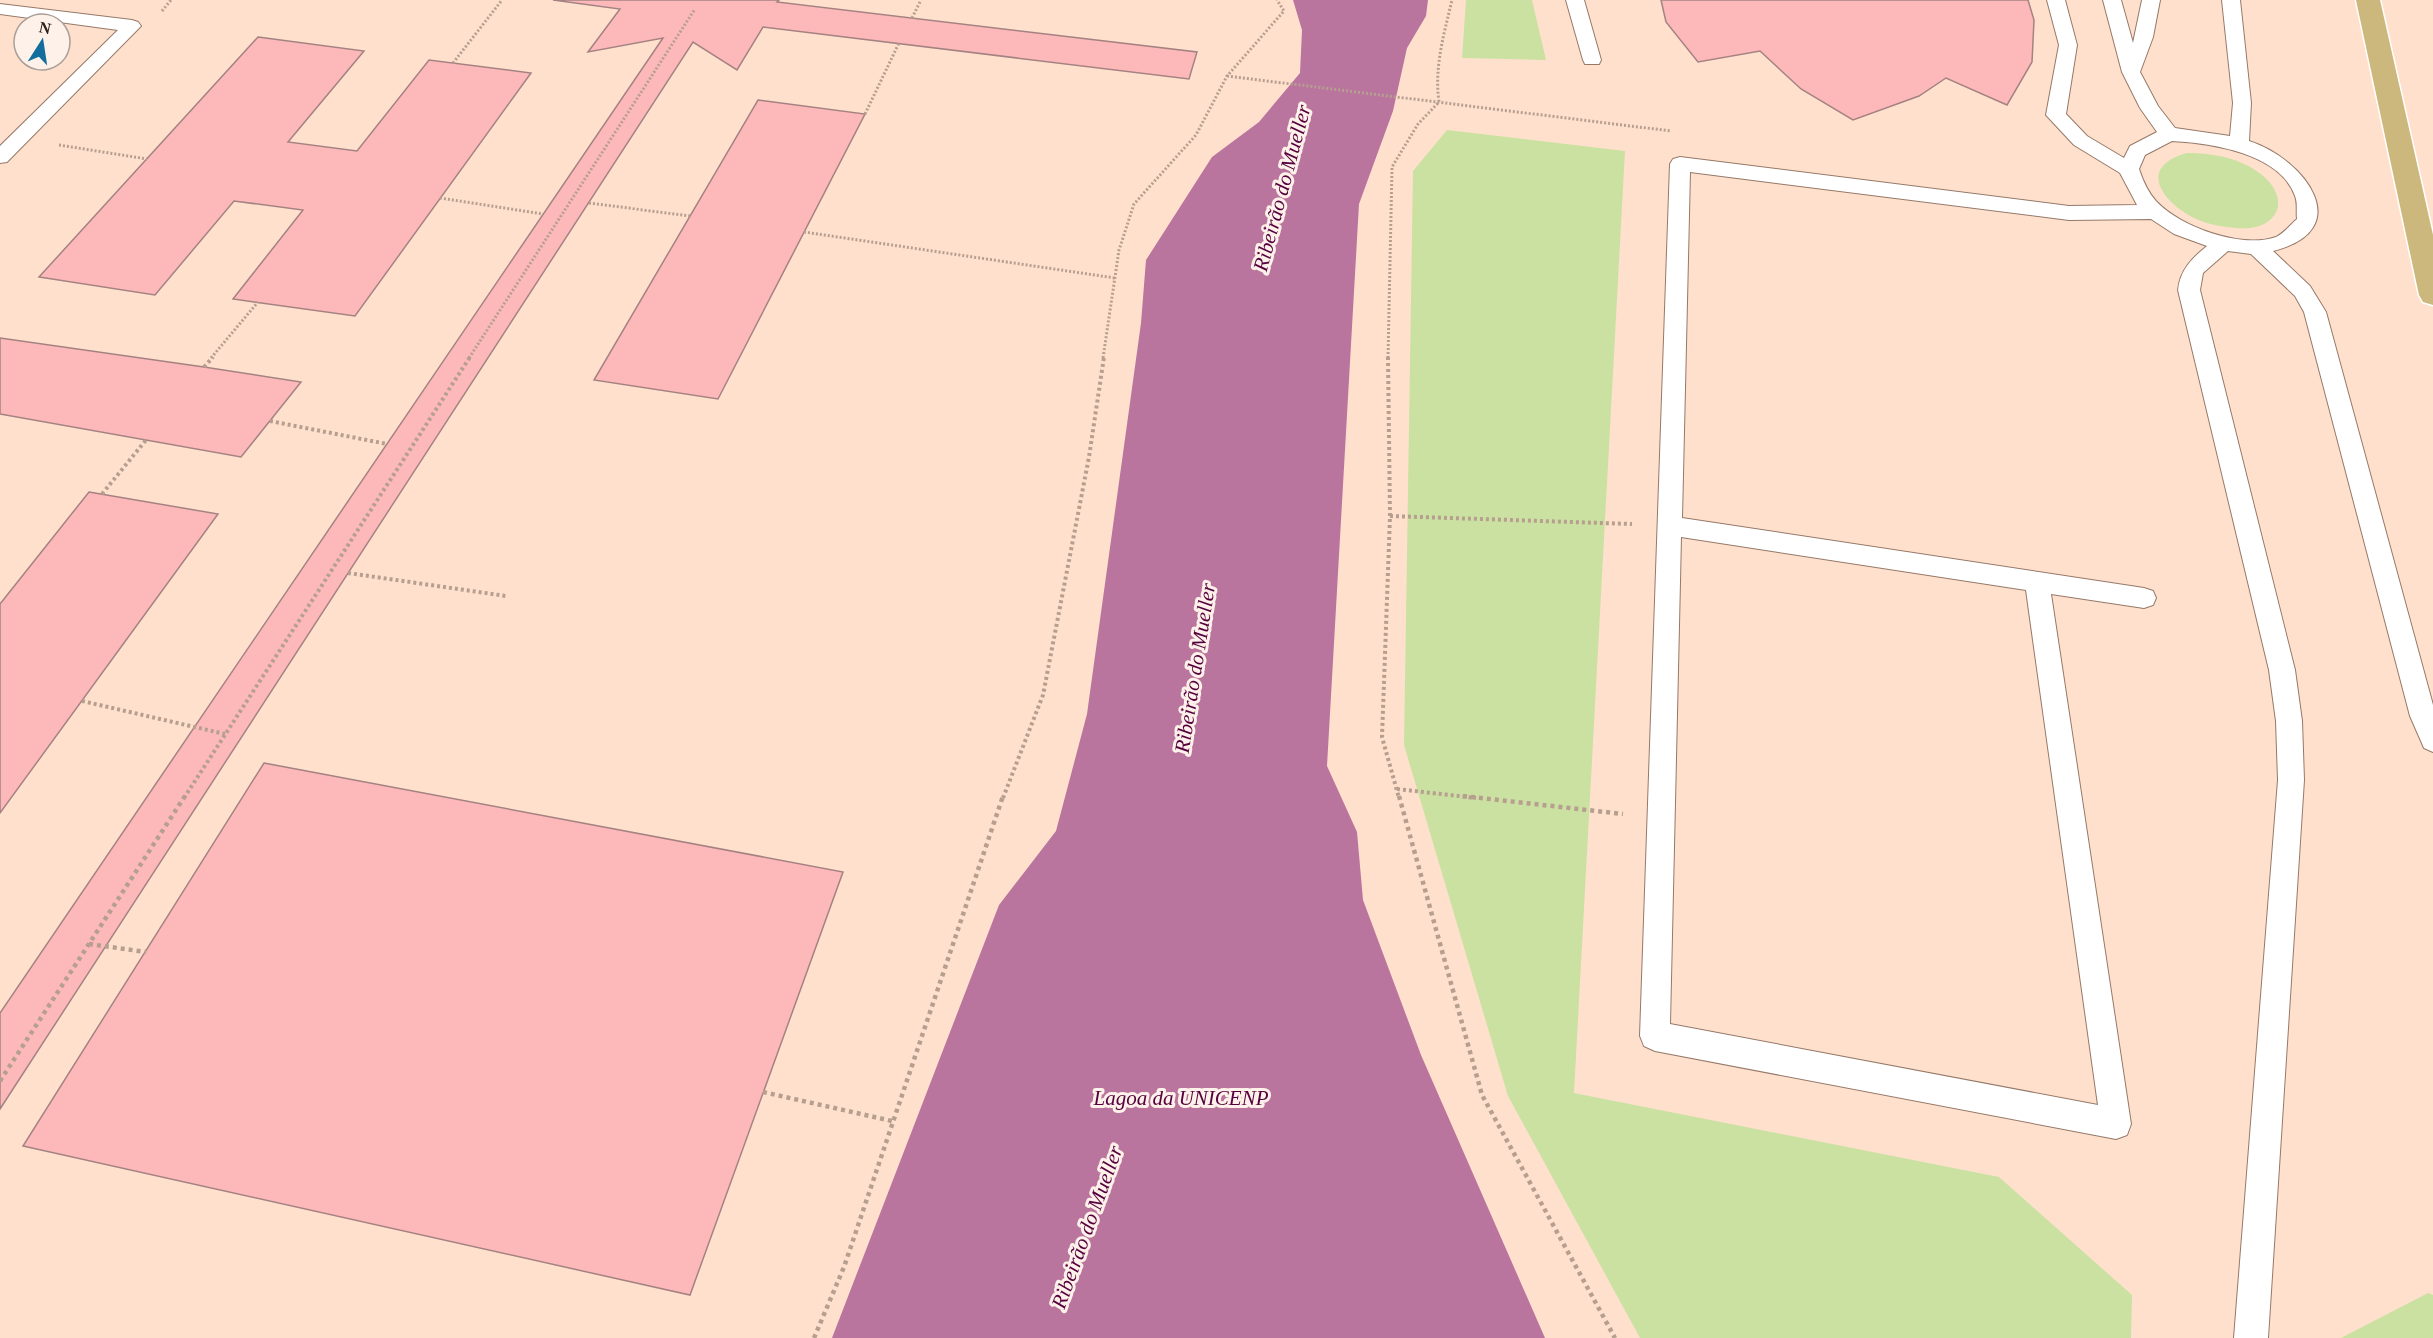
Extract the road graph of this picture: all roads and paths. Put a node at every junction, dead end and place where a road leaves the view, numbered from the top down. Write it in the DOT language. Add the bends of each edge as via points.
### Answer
graph roads {
  1 [pos="502,0"];
  2 [pos="921,0"];
  3 [pos="1277,0"];
  4 [pos="1452,0"];
  5 [pos="1575,0"];
  6 [pos="2056,0"];
  7 [pos="2112,0"];
  8 [pos="2151,0"];
  9 [pos="2231,0"];
  10 [pos="2368,0"];
  11 [pos="0,9"];
  12 [pos="695,9"];
  13 [pos="912,18"];
  14 [pos="899,44"];
  15 [pos="1592,60"];
  16 [pos="453,63"];
  17 [pos="2131,72"];
  18 [pos="1227,76"];
  19 [pos="1405,98"];
  20 [pos="865,114"];
  21 [pos="2169,134"];
  22 [pos="54,144"];
  23 [pos="2239,144"];
  24 [pos="0,157"];
  25 [pos="147,159"];
  26 [pos="2129,169"];
  27 [pos="440,198"];
  28 [pos="589,203"];
  29 [pos="2154,212"];
  30 [pos="543,214"];
  31 [pos="690,216"];
  32 [pos="804,232"];
  33 [pos="2224,243"];
  34 [pos="2255,246"];
  35 [pos="1115,278"];
  36 [pos="2433,295"];
  37 [pos="258,302"];
  38 [pos="204,368"];
  39 [pos="270,421"];
  40 [pos="146,440"];
  41 [pos="387,444"];
  42 [pos="102,495"];
  43 [pos="1390,516"];
  44 [pos="1669,526"];
  45 [pos="348,573"];
  46 [pos="2037,582"];
  47 [pos="506,596"];
  48 [pos="2144,598"];
  49 [pos="82,701"];
  50 [pos="225,734"];
  51 [pos="2433,740"];
  52 [pos="1397,789"];
  53 [pos="1661,818"];
  54 [pos="89,944"];
  55 [pos="146,952"];
  56 [pos="2,1074"];
  57 [pos="0,1081"];
  58 [pos="763,1092"];
  59 [pos="892,1121"];
  60 [pos="814,1338"];
  61 [pos="1615,1338"];
  62 [pos="2251,1338"];
  1 -- 16 [label="path"];
  2 -- 13 [label="path"];
  3 -- 18 [label="path" via="1284,11"];
  4 -- 43 [label="path" via="1439,52 1439,102 1418,124 1392,167 1387,380"];
  5 -- 15 [label="lane"];
  6 -- 26 [label="lane" via="2068,45 2056,115 2070,134"];
  7 -- 17 [label="lane"];
  8 -- 17 [label="lane" via="2144,37"];
  9 -- 23 [label="lane" via="2242,103"];
  10 -- 36 [label="main road"];
  11 -- 24 [label="lane" via="132,26"];
  12 -- 50 [label="path"];
  14 -- 20 [label="path"];
  17 -- 21 [label="lane"];
  18 -- 19 [label="path"];
  18 -- 35 [label="path" via="1196,135 1134,204 1119,250"];
  21 -- 23 [label="lane" via="2203,135"];
  21 -- 26 [label="lane" via="2137,151"];
  22 -- 25 [label="path"];
  23 -- 34 [label="lane" via="2268,157 2291,175 2305,195 2307,221 2283,242"];
  26 -- 29 [label="lane" via="2136,189"];
  27 -- 30 [label="path"];
  28 -- 31 [label="path"];
  29 -- 33 [label="lane" via="2186,231"];
  29 -- 44 [label="lane" via="2070,213 1680,164"];
  32 -- 35 [label="path"];
  33 -- 34 [label="lane"];
  33 -- 62 [label="lane" via="2194,268 2189,291 2282,670 2291,780"];
  34 -- 51 [label="lane" via="2303,291 2315,312 2423,716"];
  35 -- 59 [label="path" via="1089,457 1043,695 995,818"];
  37 -- 38 [label="path"];
  39 -- 41 [label="path"];
  40 -- 42 [label="path"];
  43 -- 44 [label="path"];
  43 -- 52 [label="path" via="1382,737"];
  44 -- 46 [label="lane"];
  44 -- 53 [label="lane"];
  45 -- 47 [label="path"];
  46 -- 48 [label="lane"];
  46 -- 53 [label="lane" via="2115,1124 1655,1036"];
  49 -- 50 [label="path"];
  50 -- 54 [label="path"];
  52 -- 53 [label="path"];
  52 -- 61 [label="path" via="1482,1095"];
  54 -- 55 [label="path"];
  54 -- 56 [label="path"];
  56 -- 57 [label="path"];
  58 -- 59 [label="path"];
  59 -- 60 [label="path" via="844,1267"];
}
